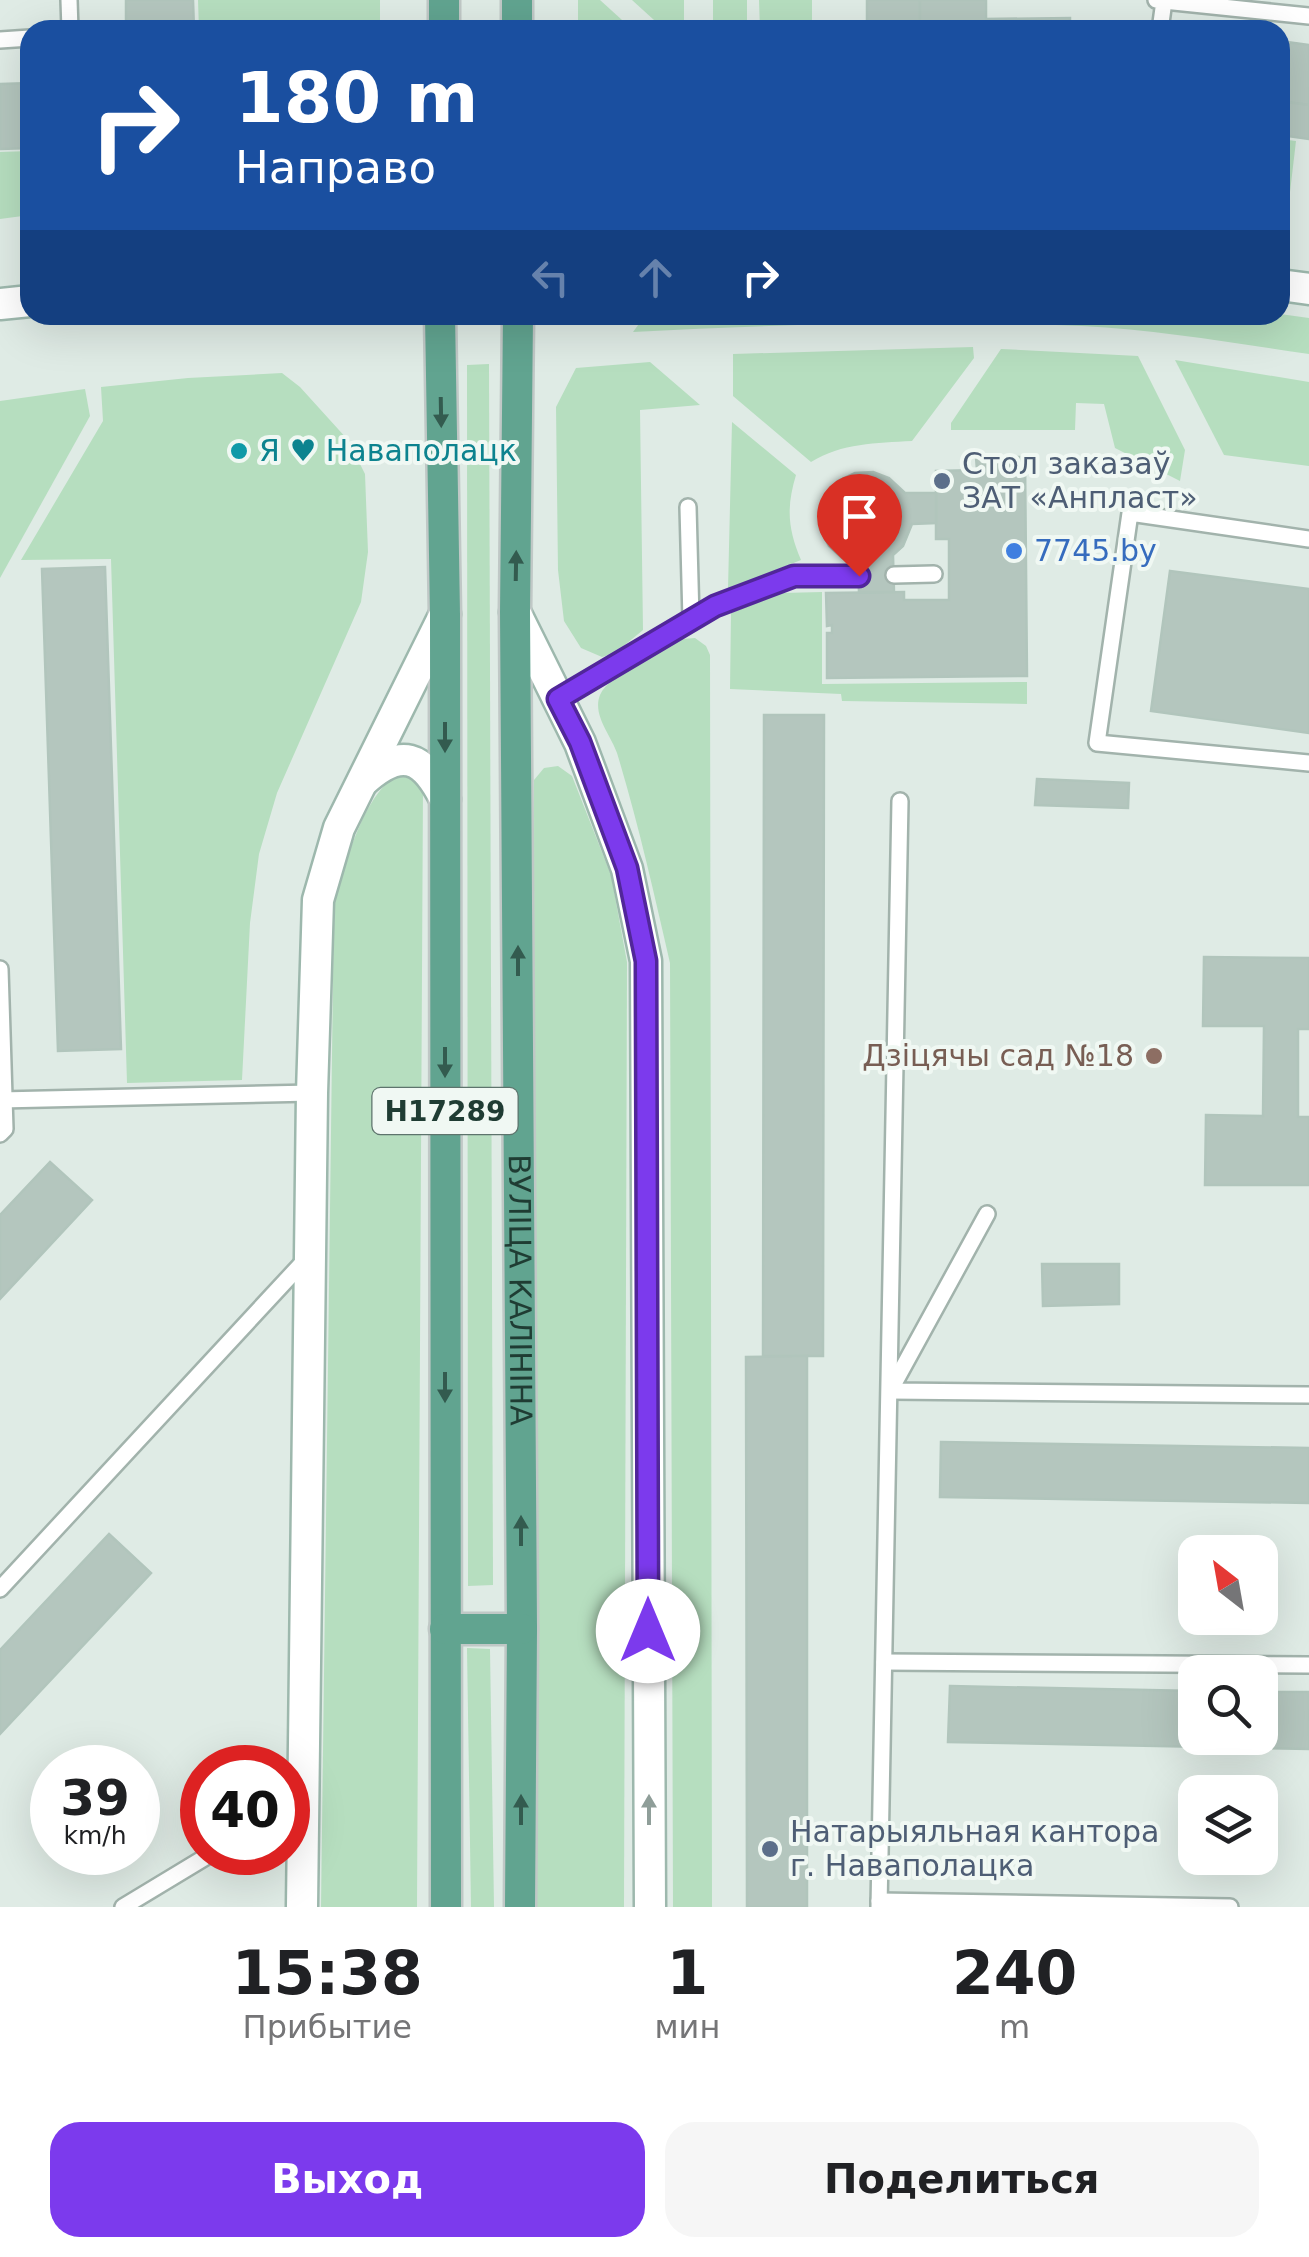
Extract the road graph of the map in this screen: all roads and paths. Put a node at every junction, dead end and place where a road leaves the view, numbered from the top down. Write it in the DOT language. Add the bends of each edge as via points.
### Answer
graph roads {
  1 [pos="1156,0"];
  2 [pos="1164,1"];
  3 [pos="1309,16"];
  4 [pos="440,325"];
  5 [pos="518,325"];
  6 [pos="688,507"];
  7 [pos="1309,539"];
  8 [pos="934,574"];
  9 [pos="894,575"];
  10 [pos="859,576"];
  11 [pos="515,612"];
  12 [pos="445,614"];
  13 [pos="691,619"];
  14 [pos="558,699"];
  15 [pos="1309,763"];
  16 [pos="360,783"];
  17 [pos="445,799"];
  18 [pos="900,801"];
  19 [pos="0,969"];
  20 [pos="312,1093"];
  21 [pos="2,1100"];
  22 [pos="0,1134"];
  23 [pos="987,1214"];
  24 [pos="312,1253"];
  25 [pos="890,1391"];
  26 [pos="1309,1395"];
  27 [pos="0,1589"];
  28 [pos="522,1629"];
  29 [pos="445,1630"];
  30 [pos="884,1662"];
  31 [pos="1309,1665"];
  32 [pos="297,1745"];
  33 [pos="180,1873"];
  34 [pos="300,1875"];
  35 [pos="879,1904"];
  36 [pos="123,1907"];
  37 [pos="302,1907"];
  38 [pos="446,1907"];
  39 [pos="520,1907"];
  40 [pos="650,1907"];
  41 [pos="1230,1907"];
  1 -- 2 [label="lane"];
  2 -- 3 [label="lane"];
  4 -- 12 [label="main road, Н17289, one-way"];
  11 -- 5 [label="main road, ВУЛІЦА КАЛІНІНА / Н17289, one-way"];
  6 -- 13 [label="lane"];
  7 -- 15 [label="lane" via="1130,513 1097,743"];
  8 -- 9 [label="lane"];
  10 -- 13 [label="lane" via="794,576"];
  11 -- 14 [label="street, ВУЛІЦА КАЛІНІНА"];
  28 -- 11 [label="main road, ВУЛІЦА КАЛІНІНА / Н17289, one-way"];
  12 -- 16 [label="street"];
  12 -- 17 [label="main road, Н17289, one-way"];
  13 -- 14 [label="lane"];
  40 -- 14 [label="street, ВУЛІЦА КАЛІНІНА, one-way" via="646,961 627,868"];
  16 -- 17 [label="street" via="396,759 415,760 434,776"];
  16 -- 20 [label="street" via="318,900"];
  17 -- 29 [label="main road, Н17289, one-way"];
  18 -- 25 [label="lane"];
  19 -- 21 [label="lane"];
  20 -- 21 [label="lane"];
  20 -- 24 [label="street"];
  21 -- 22 [label="lane"];
  23 -- 25 [label="lane"];
  24 -- 27 [label="lane"];
  24 -- 32 [label="street"];
  25 -- 26 [label="lane"];
  25 -- 30 [label="lane"];
  28 -- 29 [label="main road"];
  39 -- 28 [label="main road, ВУЛІЦА КАЛІНІНА / Н17289, one-way"];
  29 -- 38 [label="main road, Н17289"];
  30 -- 31 [label="lane"];
  30 -- 35 [label="lane"];
  33 -- 36 [label="lane"];
  34 -- 37 [label="street"];
  35 -- 41 [label="lane"];
}
